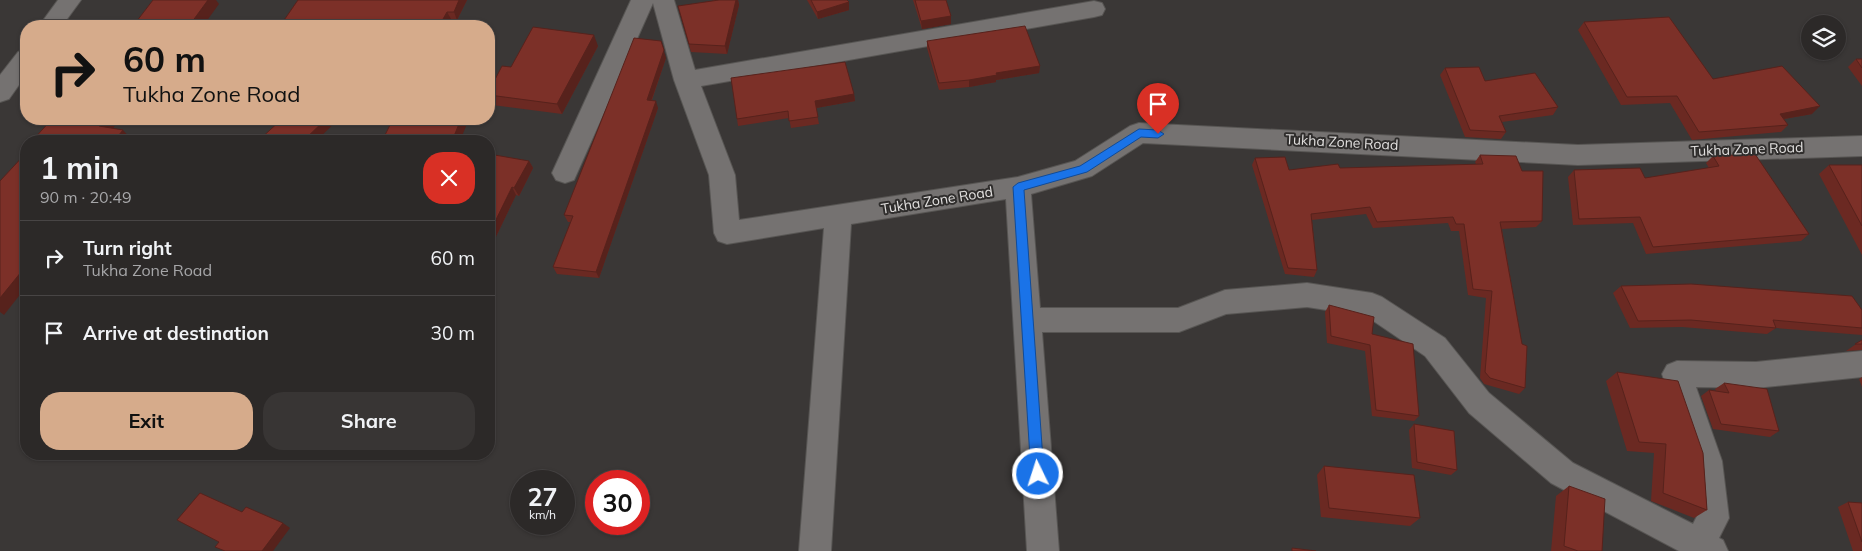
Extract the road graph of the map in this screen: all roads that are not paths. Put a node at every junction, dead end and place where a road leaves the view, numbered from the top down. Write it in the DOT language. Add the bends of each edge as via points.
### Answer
graph roads {
  1 [pos="70,0"];
  2 [pos="642,0"];
  3 [pos="663,0"];
  4 [pos="1094,10"];
  5 [pos="55,20"];
  6 [pos="20,66"];
  7 [pos="686,80"];
  8 [pos="0,93"];
  9 [pos="1862,146"];
  10 [pos="565,173"];
  11 [pos="1018,187"];
  12 [pos="838,215"];
  13 [pos="1028,320"];
  14 [pos="1862,364"];
  15 [pos="1705,548"];
  16 [pos="815,551"];
  17 [pos="1042,551"];
  1 -- 5 [label="street"];
  2 -- 10 [label="street"];
  3 -- 7 [label="street"];
  4 -- 7 [label="street"];
  6 -- 8 [label="street"];
  7 -- 12 [label="street, Tukha Zone Road" via="722,175 727,232"];
  9 -- 11 [label="street, Tukha Zone Road" via="1578,155 1139,133 1083,169"];
  11 -- 12 [label="street, Tukha Zone Road"];
  11 -- 13 [label="street"];
  12 -- 16 [label="street"];
  13 -- 15 [label="street" via="1178,320 1225,302 1307,295 1372,305 1435,347 1480,403 1562,473"];
  13 -- 17 [label="street"];
  14 -- 15 [label="street" via="1756,375 1677,374 1707,461 1713,518"];
}
